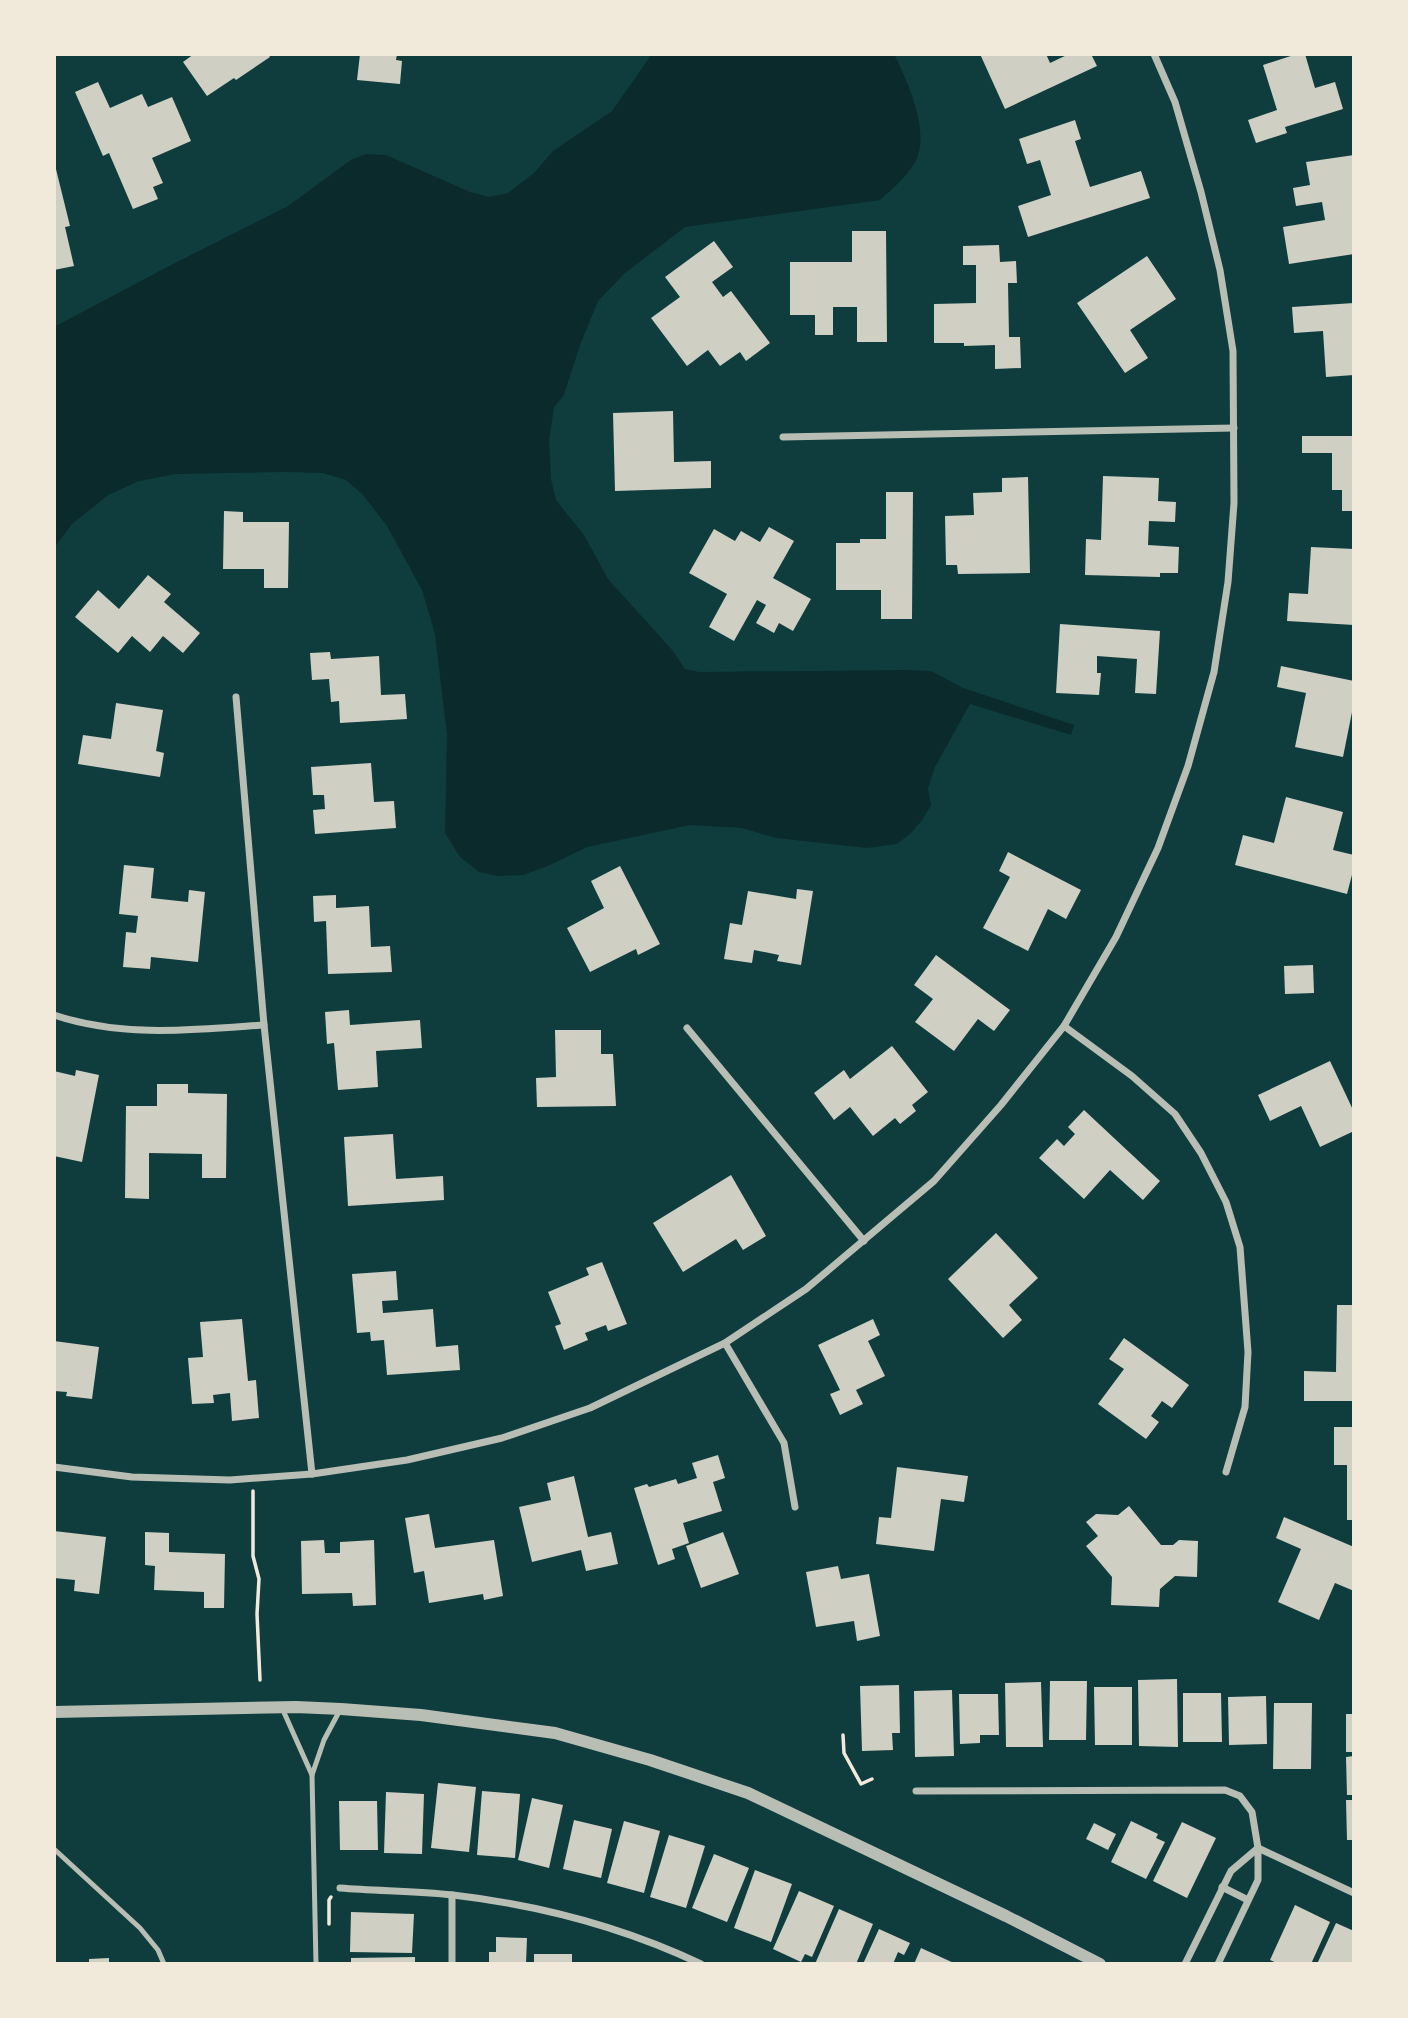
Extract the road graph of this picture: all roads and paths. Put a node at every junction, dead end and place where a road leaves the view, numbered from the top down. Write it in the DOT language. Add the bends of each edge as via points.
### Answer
graph roads {
  1 [pos="1154,54"];
  2 [pos="1234,428"];
  3 [pos="783,437"];
  4 [pos="236,697"];
  5 [pos="54,1015"];
  6 [pos="264,1025"];
  7 [pos="1065,1026"];
  8 [pos="687,1028"];
  9 [pos="864,1241"];
  10 [pos="725,1343"];
  11 [pos="54,1467"];
  12 [pos="1226,1472"];
  13 [pos="312,1474"];
  14 [pos="253,1479"];
  15 [pos="795,1507"];
  16 [pos="260,1680"];
  17 [pos="282,1707"];
  18 [pos="341,1709"];
  19 [pos="54,1712"];
  20 [pos="843,1735"];
  21 [pos="312,1775"];
  22 [pos="872,1780"];
  23 [pos="916,1791"];
  24 [pos="1258,1848"];
  25 [pos="54,1849"];
  26 [pos="340,1888"];
  27 [pos="1222,1888"];
  28 [pos="1354,1893"];
  29 [pos="452,1895"];
  30 [pos="1248,1900"];
  31 [pos="330,1925"];
  32 [pos="164,1964"];
  33 [pos="316,1964"];
  34 [pos="453,1964"];
  35 [pos="701,1964"];
  36 [pos="1100,1964"];
  37 [pos="1185,1964"];
  38 [pos="1218,1964"];
  1 -- 2 [label="street" via="1175,102 1220,270 1233,351"];
  2 -- 3 [label="street"];
  2 -- 7 [label="street" via="1228,582 1214,672 1158,848 1116,937"];
  4 -- 6 [label="street"];
  5 -- 6 [label="street" via="121,1029 183,1031"];
  6 -- 13 [label="street"];
  7 -- 9 [label="street" via="934,1181"];
  7 -- 12 [label="street" via="1175,1114 1202,1153 1226,1202 1240,1247 1248,1352 1245,1407"];
  8 -- 9 [label="street"];
  9 -- 10 [label="street" via="806,1289"];
  10 -- 13 [label="street" via="590,1408 502,1438 407,1460"];
  10 -- 15 [label="street" via="784,1443"];
  11 -- 14 [label="street" via="132,1477"];
  13 -- 14 [label="street"];
  14 -- 16 [label="path"];
  17 -- 18 [label="street"];
  17 -- 19 [label="street"];
  17 -- 21 [label="lane"];
  18 -- 21 [label="lane"];
  18 -- 36 [label="street" via="555,1733 687,1772 748,1793"];
  20 -- 22 [label="path" via="844,1753 861,1784"];
  21 -- 33 [label="lane"];
  23 -- 24 [label="street" via="1225,1790 1240,1796 1252,1812"];
  24 -- 27 [label="street" via="1231,1871"];
  24 -- 28 [label="street"];
  24 -- 30 [label="street" via="1258,1881"];
  25 -- 32 [label="lane" via="140,1928"];
  26 -- 29 [label="street"];
  26 -- 31 [label="path" via="329,1900"];
  27 -- 30 [label="street"];
  27 -- 37 [label="street"];
  29 -- 34 [label="street"];
  29 -- 35 [label="street" via="595,1923"];
  30 -- 38 [label="street"];
}
